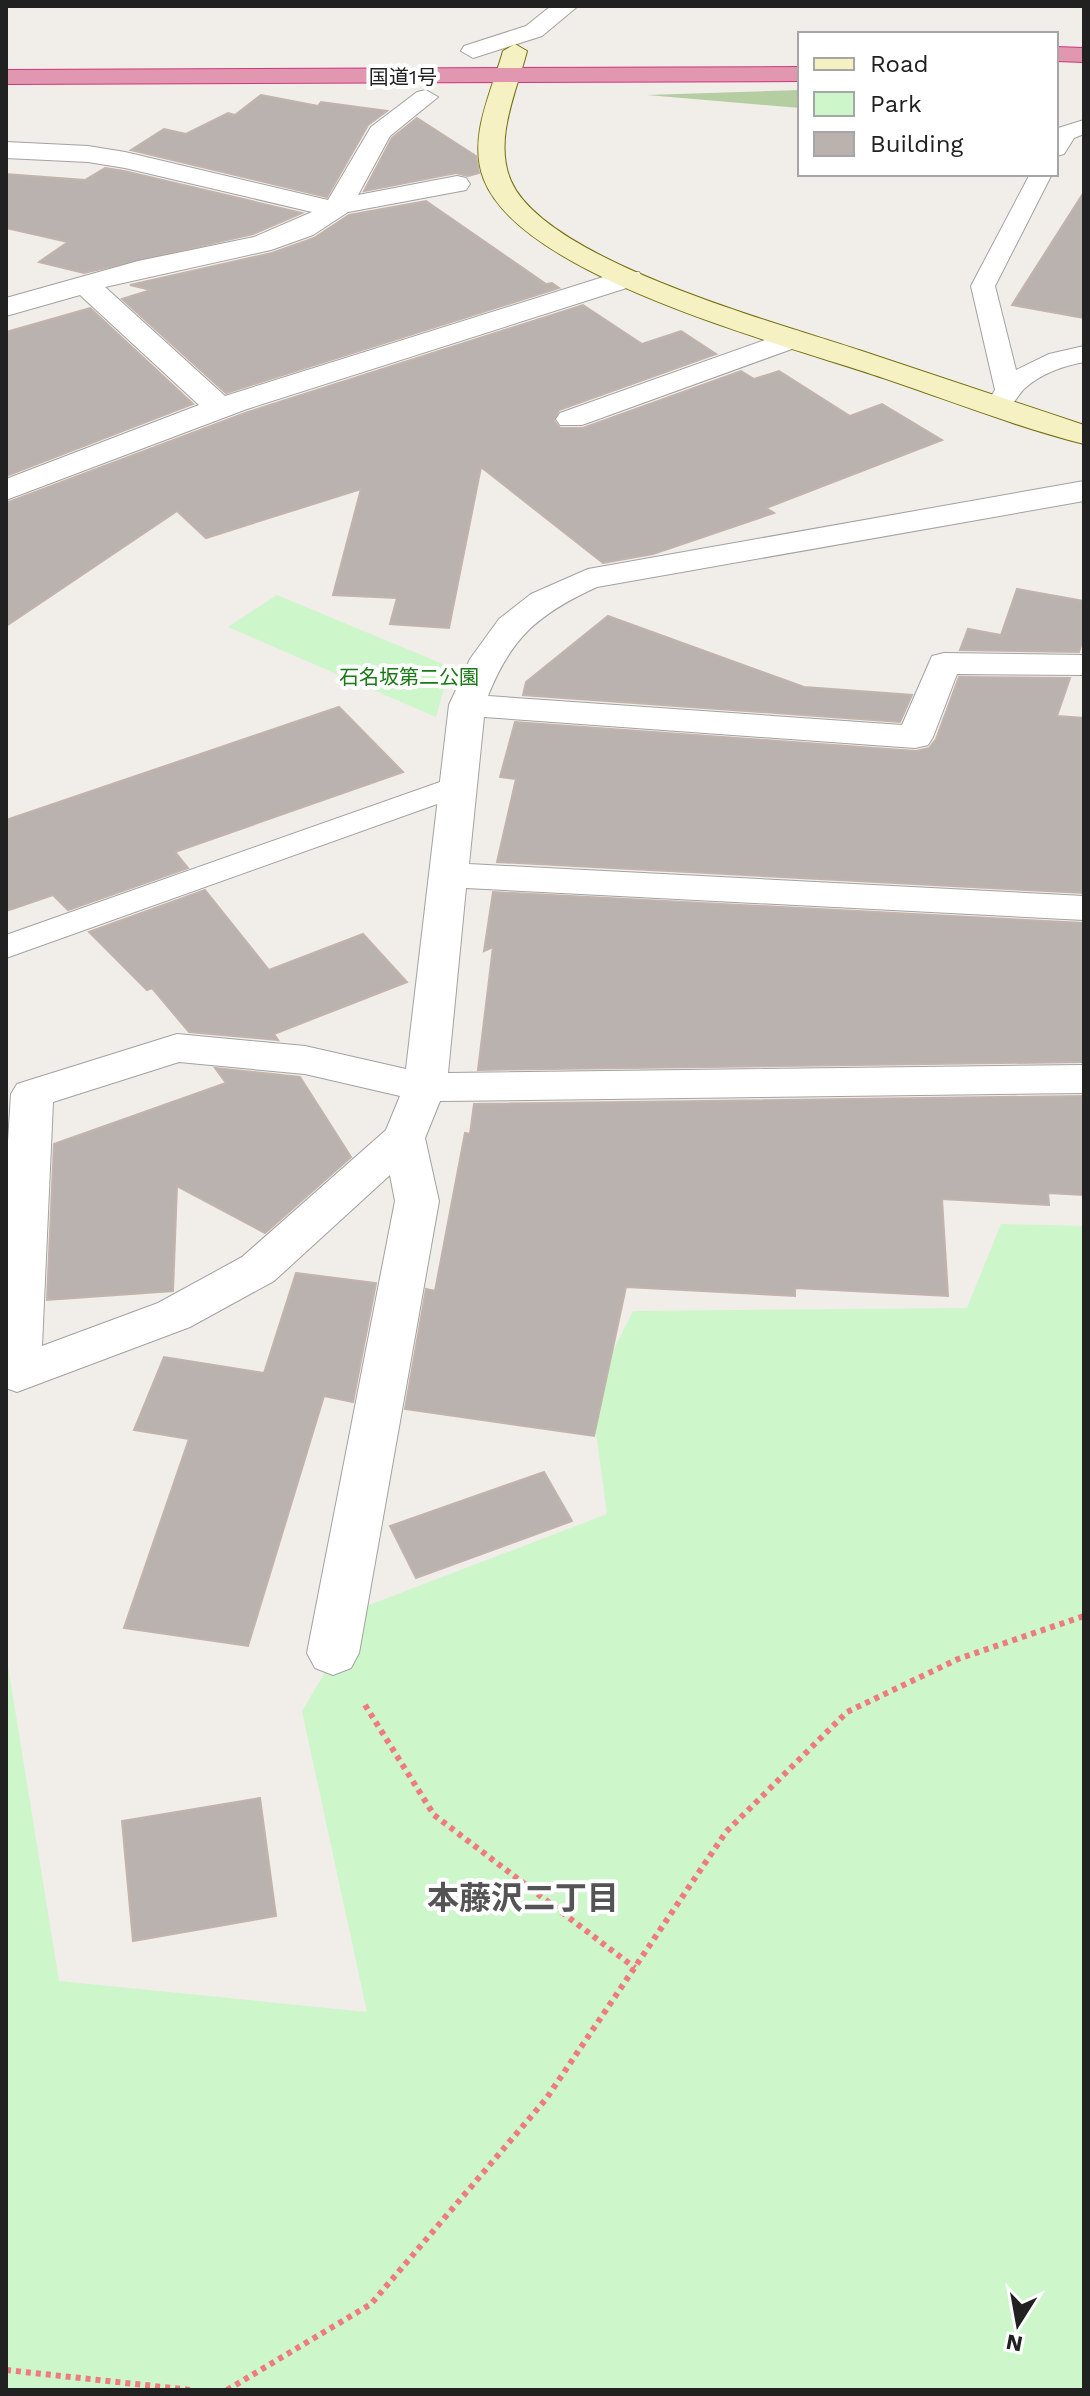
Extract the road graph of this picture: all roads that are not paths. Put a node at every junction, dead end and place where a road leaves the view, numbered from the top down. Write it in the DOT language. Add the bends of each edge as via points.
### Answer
graph roads {
  1 [pos="566,6"];
  2 [pos="462,51"];
  3 [pos="798,52"];
  4 [pos="1058,54"];
  5 [pos="1084,55"];
  6 [pos="512,64"];
  7 [pos="1058,72"];
  8 [pos="1084,73"];
  9 [pos="798,74"];
  10 [pos="6,77"];
  11 [pos="419,102"];
  12 [pos="1084,127"];
  13 [pos="1058,146"];
  14 [pos="6,150"];
  15 [pos="1040,176"];
  16 [pos="457,184"];
  17 [pos="339,207"];
  18 [pos="629,278"];
  19 [pos="85,284"];
  20 [pos="6,307"];
  21 [pos="793,339"];
  22 [pos="1084,354"];
  23 [pos="1002,397"];
  24 [pos="219,407"];
  25 [pos="571,419"];
  26 [pos="1084,435"];
  27 [pos="6,490"];
  28 [pos="1084,491"];
  29 [pos="1084,665"];
  30 [pos="467,705"];
  31 [pos="457,786"];
  32 [pos="448,875"];
  33 [pos="1084,908"];
  34 [pos="6,947"];
  35 [pos="1084,1079"];
  36 [pos="425,1087"];
  37 [pos="404,1138"];
  38 [pos="333,1653"];
  1 -- 2 [label="street" via="534,31"];
  2 -- 6 [label="highway, 国道1号"];
  3 -- 6 [label="highway, 国道1号"];
  4 -- 5 [label="highway"];
  6 -- 9 [label="highway, 国道1号"];
  6 -- 10 [label="highway, 国道1号"];
  6 -- 18 [label="street" via="490,149 492,172 511,204 552,238"];
  7 -- 8 [label="highway"];
  11 -- 17 [label="street" via="380,132"];
  12 -- 13 [label="lane" via="1066,133"];
  14 -- 17 [label="street" via="125,160"];
  15 -- 23 [label="lane" via="983,286"];
  16 -- 17 [label="street"];
  17 -- 19 [label="street" via="303,229 261,244"];
  18 -- 21 [label="street"];
  18 -- 24 [label="street"];
  19 -- 20 [label="street"];
  19 -- 24 [label="street"];
  21 -- 23 [label="street"];
  21 -- 25 [label="street"];
  22 -- 23 [label="lane" via="1053,359"];
  23 -- 26 [label="street"];
  24 -- 27 [label="street"];
  28 -- 30 [label="street" via="588,579 544,598 510,625 482,662"];
  29 -- 30 [label="street" via="944,663 915,737"];
  30 -- 31 [label="street"];
  31 -- 32 [label="street"];
  31 -- 34 [label="lane"];
  32 -- 33 [label="street"];
  32 -- 36 [label="street"];
  35 -- 36 [label="street"];
  36 -- 37 [label="street"];
  36 -- 37 [label="street" via="305,1060 177,1048 32,1094 17,1374 174,1315 258,1269"];
  37 -- 38 [label="street" via="417,1201"];
}
